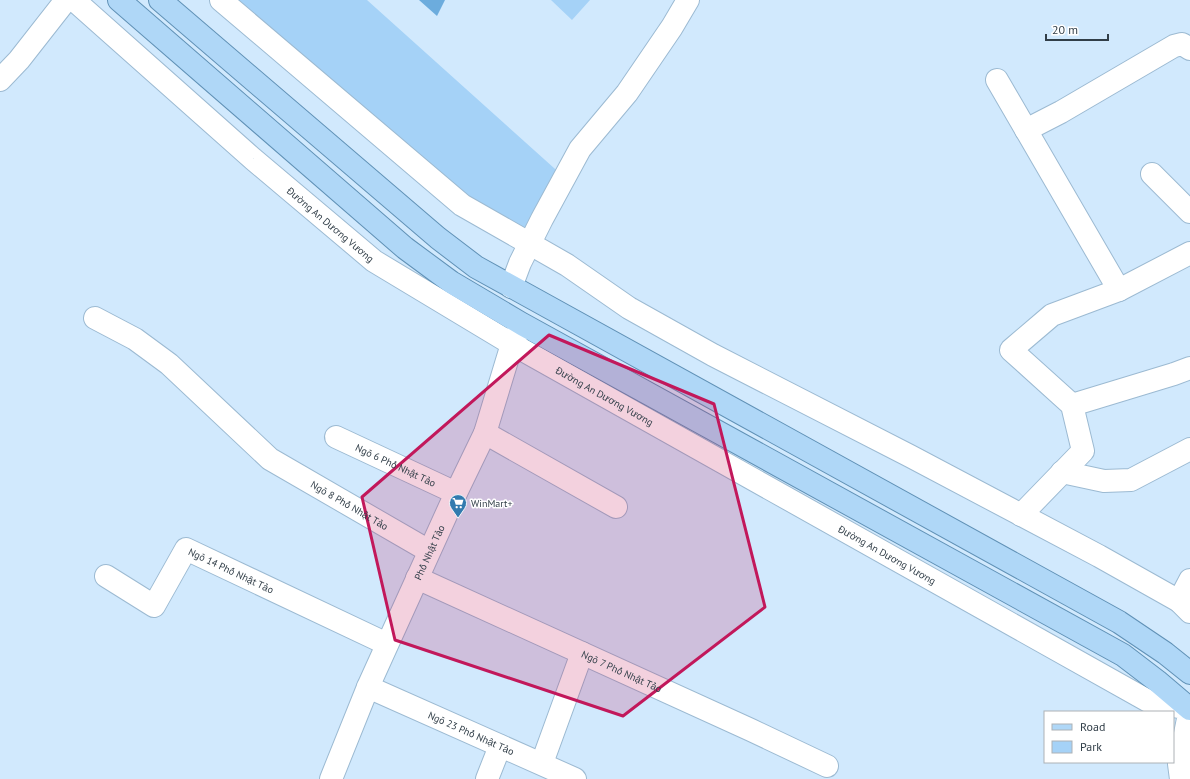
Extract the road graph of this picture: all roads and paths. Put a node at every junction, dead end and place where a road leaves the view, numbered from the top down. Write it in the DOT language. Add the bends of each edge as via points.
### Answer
graph roads {
  1 [pos="66,0"];
  2 [pos="74,0"];
  3 [pos="119,0"];
  4 [pos="160,0"];
  5 [pos="221,0"];
  6 [pos="688,0"];
  7 [pos="1190,49"];
  8 [pos="0,80"];
  9 [pos="997,80"];
  10 [pos="1026,130"];
  11 [pos="1152,174"];
  12 [pos="1190,212"];
  13 [pos="530,244"];
  14 [pos="1190,253"];
  15 [pos="511,287"];
  16 [pos="1120,290"];
  17 [pos="95,318"];
  18 [pos="522,324"];
  19 [pos="512,344"];
  20 [pos="1190,368"];
  21 [pos="1072,405"];
  22 [pos="485,433"];
  23 [pos="336,437"];
  24 [pos="1190,449"];
  25 [pos="1062,472"];
  26 [pos="456,493"];
  27 [pos="616,507"];
  28 [pos="1021,515"];
  29 [pos="429,551"];
  30 [pos="106,576"];
  31 [pos="417,578"];
  32 [pos="1190,580"];
  33 [pos="1184,606"];
  34 [pos="387,644"];
  35 [pos="582,653"];
  36 [pos="1190,673"];
  37 [pos="368,687"];
  38 [pos="1190,709"];
  39 [pos="500,746"];
  40 [pos="542,763"];
  41 [pos="827,766"];
  42 [pos="331,779"];
  43 [pos="487,779"];
  44 [pos="575,779"];
  45 [pos="1181,779"];
  1 -- 8 [label="street"];
  2 -- 19 [label="street, Đường An Dương Vương" via="253,160 374,261"];
  3 -- 18 [label="main road" via="405,248 451,282"];
  4 -- 15 [label="main road" via="438,238 476,267"];
  5 -- 13 [label="street" via="462,205"];
  6 -- 13 [label="street" via="627,93 580,148"];
  7 -- 10 [label="street" via="1182,44 1174,46"];
  9 -- 10 [label="street"];
  10 -- 16 [label="street"];
  11 -- 12 [label="street"];
  13 -- 15 [label="street"];
  13 -- 28 [label="street" via="567,265 629,308 712,355"];
  14 -- 16 [label="street"];
  15 -- 36 [label="main road" via="1120,622"];
  16 -- 21 [label="street" via="1052,315 1011,350"];
  17 -- 29 [label="street, Ngõ 8 Phố Nhật Tảo" via="135,339 169,364 270,459"];
  18 -- 19 [label="street, Phố Nhật Tảo"];
  18 -- 38 [label="main road" via="1123,655"];
  19 -- 22 [label="street, Phố Nhật Tảo"];
  19 -- 38 [label="street, Đường An Dương Vương" via="1150,702"];
  20 -- 21 [label="street"];
  21 -- 25 [label="street" via="1083,451"];
  22 -- 26 [label="street, Phố Nhật Tảo"];
  22 -- 27 [label="street"];
  23 -- 26 [label="street, Ngõ 6 Phố Nhật Tảo"];
  24 -- 25 [label="street" via="1131,480 1104,481"];
  25 -- 28 [label="street"];
  26 -- 29 [label="street, Phố Nhật Tảo"];
  28 -- 33 [label="street" via="1099,556"];
  29 -- 31 [label="street, Phố Nhật Tảo"];
  30 -- 34 [label="street, Ngõ 14 Phố Nhật Tảo" via="154,606 186,549"];
  31 -- 34 [label="street, Phố Nhật Tảo"];
  31 -- 35 [label="street, Ngõ 7 Phố Nhật Tảo"];
  32 -- 33 [label="street"];
  34 -- 37 [label="street, Phố Nhật Tảo"];
  35 -- 40 [label="street"];
  35 -- 41 [label="street, Ngõ 7 Phố Nhật Tảo"];
  37 -- 39 [label="street, Ngõ 23 Phố Nhật Tảo"];
  37 -- 42 [label="street, Phố Nhật Tảo"];
  38 -- 45 [label="street" via="1179,764"];
  39 -- 40 [label="street, Ngõ 23 Phố Nhật Tảo"];
  39 -- 43 [label="street"];
  40 -- 44 [label="street, Ngõ 23 Phố Nhật Tảo"];
}
